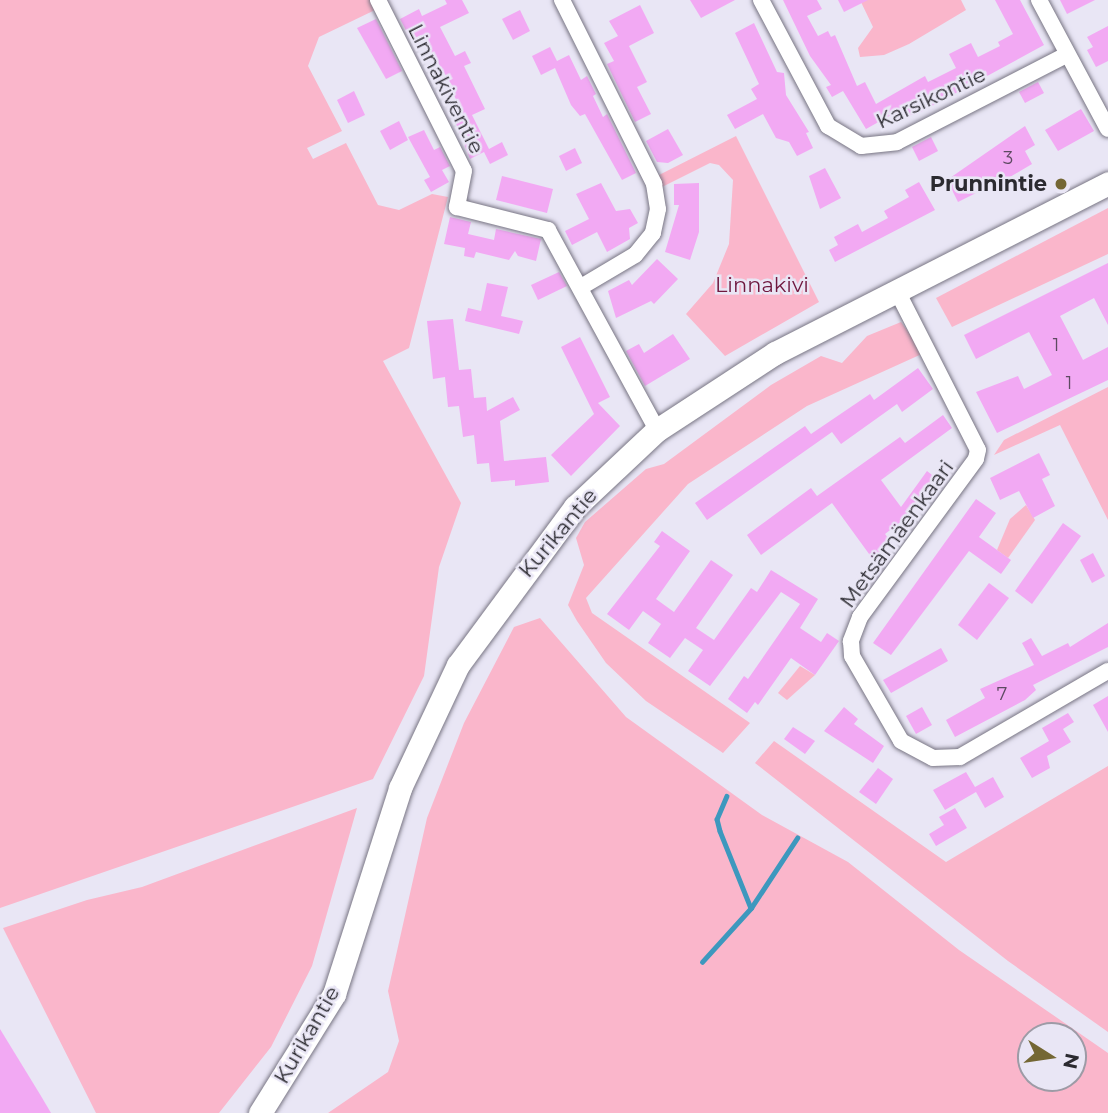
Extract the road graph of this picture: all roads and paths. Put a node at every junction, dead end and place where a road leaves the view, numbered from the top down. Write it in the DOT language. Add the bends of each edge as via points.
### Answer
graph roads {
  1 [pos="378,0"];
  2 [pos="562,0"];
  3 [pos="761,0"];
  4 [pos="1039,0"];
  5 [pos="1066,55"];
  6 [pos="1108,130"];
  7 [pos="1108,183"];
  8 [pos="581,287"];
  9 [pos="897,291"];
  10 [pos="657,430"];
  11 [pos="1108,671"];
  12 [pos="260,1113"];
  1 -- 8 [label="street, Linnakiventie" via="464,171 457,207 548,230"];
  2 -- 8 [label="street" via="653,184 658,209 653,233 635,255"];
  3 -- 5 [label="street, Karsikontie" via="828,126 861,146 897,142"];
  4 -- 5 [label="street"];
  5 -- 6 [label="street"];
  7 -- 9 [label="main road, Kurikantie"];
  8 -- 10 [label="street, Linnakiventie"];
  9 -- 10 [label="main road, Kurikantie" via="775,353"];
  9 -- 11 [label="street, Metsämäenkaari" via="978,450 976,459 860,617 851,641 852,656 901,741 933,758 960,757"];
  10 -- 12 [label="main road, Kurikantie" via="575,507 458,665 400,788 334,994"];
}
